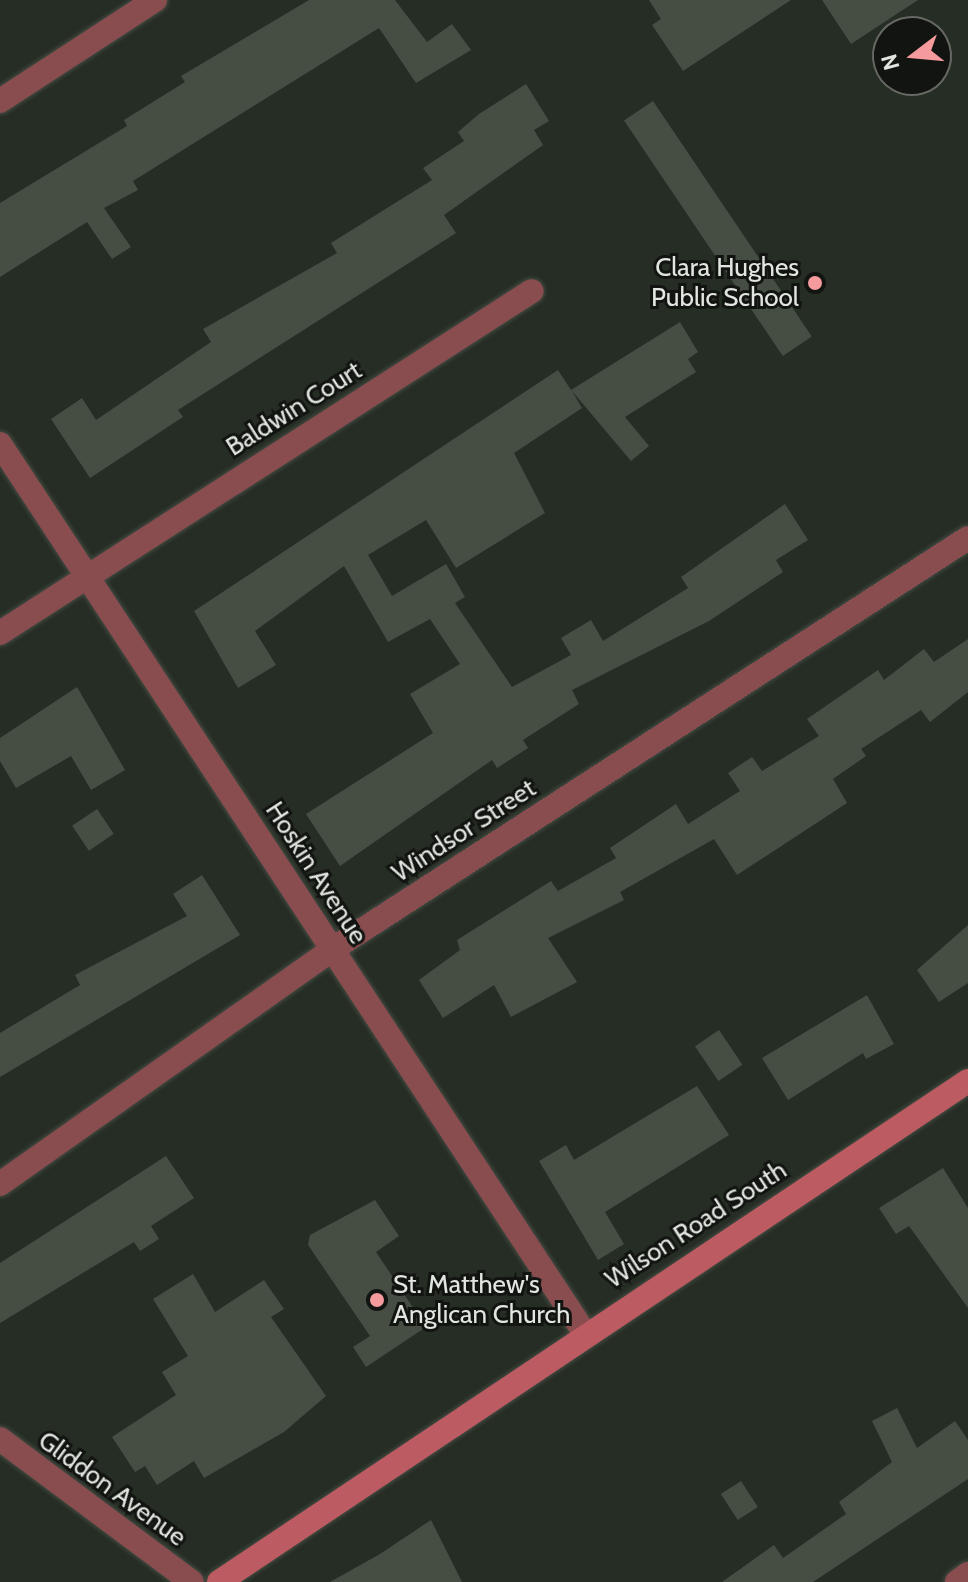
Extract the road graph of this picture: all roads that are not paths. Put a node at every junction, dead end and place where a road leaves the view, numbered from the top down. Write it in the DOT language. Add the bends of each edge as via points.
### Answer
graph roads {
  1 [pos="155,0"];
  2 [pos="0,101"];
  3 [pos="532,291"];
  4 [pos="0,444"];
  5 [pos="968,538"];
  6 [pos="85,574"];
  7 [pos="0,633"];
  8 [pos="333,949"];
  9 [pos="968,1081"];
  10 [pos="0,1184"];
  11 [pos="584,1332"];
  12 [pos="0,1439"];
  13 [pos="968,1574"];
  14 [pos="192,1582"];
  15 [pos="219,1582"];
  16 [pos="957,1582"];
  1 -- 2 [label="street"];
  3 -- 6 [label="street, Baldwin Court"];
  4 -- 6 [label="street, Hoskin Avenue"];
  5 -- 8 [label="street, Windsor Street"];
  6 -- 7 [label="street, Baldwin Court"];
  6 -- 8 [label="street, Hoskin Avenue"];
  8 -- 10 [label="street, Windsor Street"];
  8 -- 11 [label="street, Hoskin Avenue"];
  9 -- 11 [label="main road, Wilson Road South"];
  11 -- 15 [label="main road, Wilson Road South"];
  12 -- 14 [label="street, Gliddon Avenue"];
  13 -- 16 [label="street"];
}
